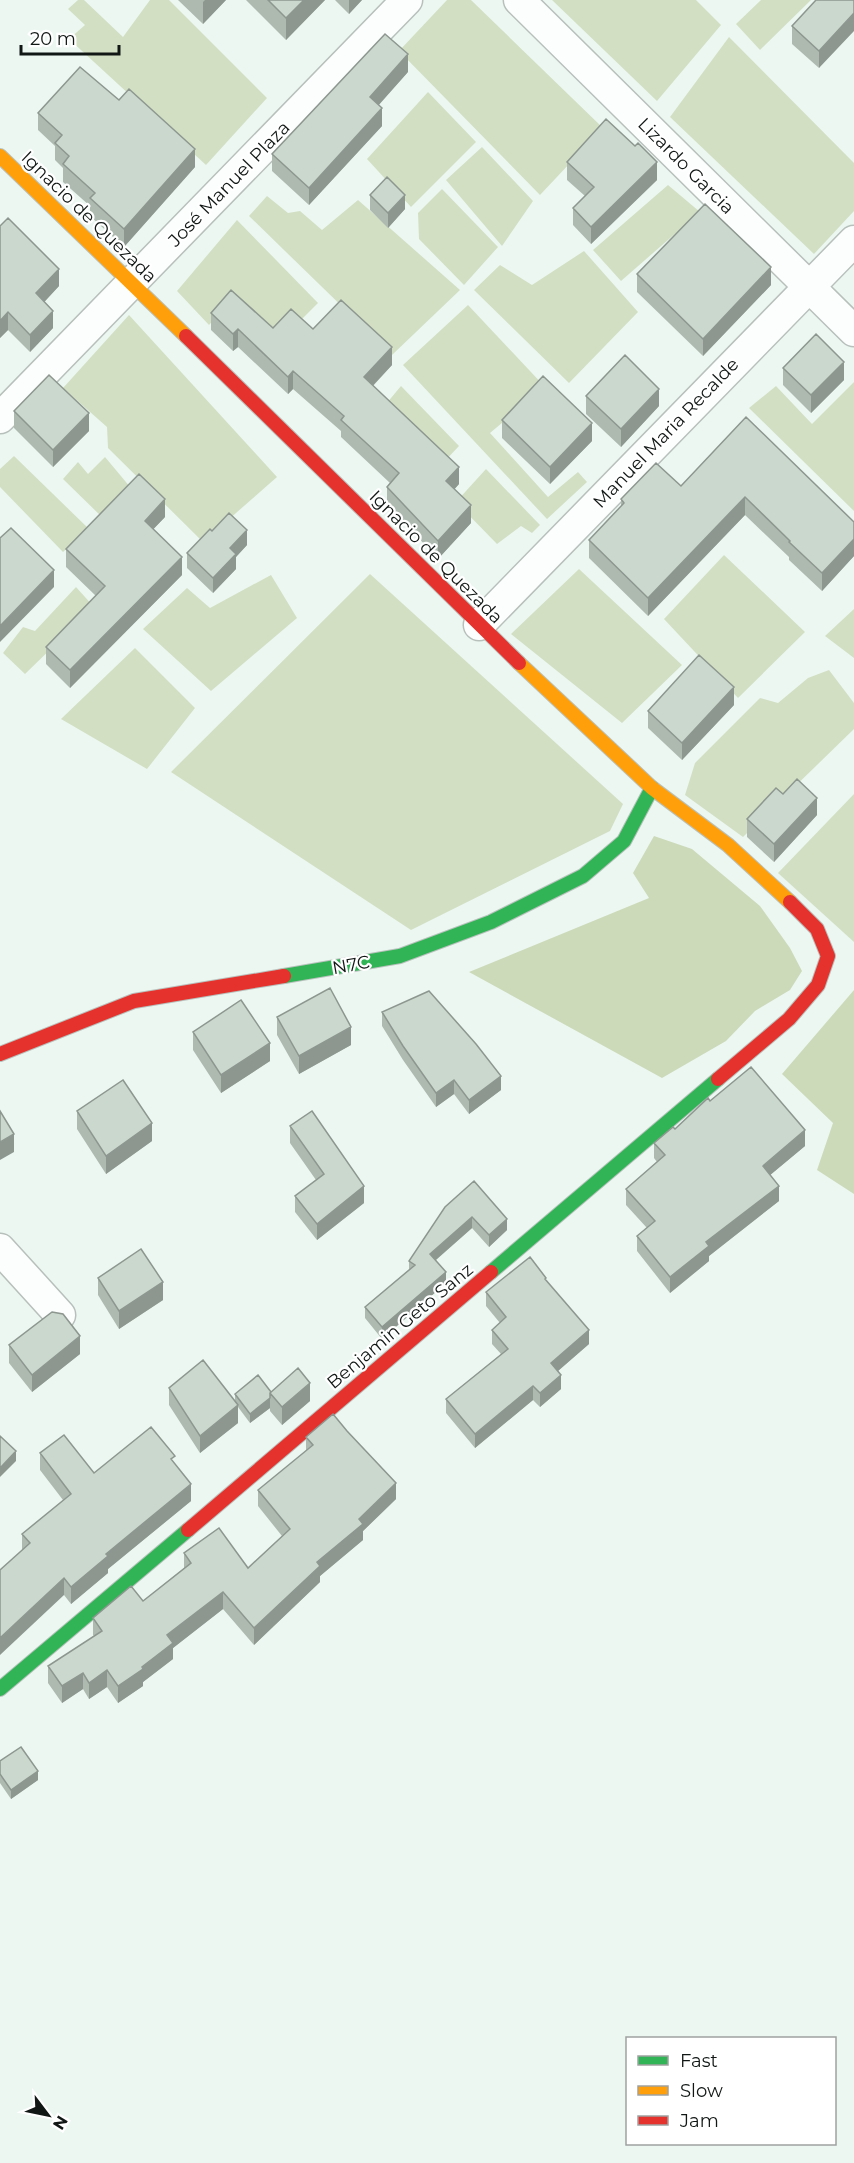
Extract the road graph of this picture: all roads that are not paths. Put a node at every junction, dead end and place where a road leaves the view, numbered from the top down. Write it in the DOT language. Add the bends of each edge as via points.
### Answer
graph roads {
  1 [pos="407,0"];
  2 [pos="519,0"];
  3 [pos="0,156"];
  4 [pos="854,241"];
  5 [pos="133,283"];
  6 [pos="808,287"];
  7 [pos="854,331"];
  8 [pos="0,418"];
  9 [pos="479,625"];
  10 [pos="652,788"];
  11 [pos="818,985"];
  12 [pos="0,1054"];
  13 [pos="0,1249"];
  14 [pos="60,1315"];
  15 [pos="0,1689"];
  1 -- 5 [label="street, José Manuel Plaza"];
  2 -- 6 [label="street, Lizardo Garcia"];
  3 -- 5 [label="street, Ignacio de Quezada"];
  4 -- 6 [label="street, Manuel Maria Recalde"];
  5 -- 8 [label="street, José Manuel Plaza"];
  5 -- 9 [label="street, Ignacio de Quezada"];
  6 -- 7 [label="street, Lizardo Garcia"];
  6 -- 9 [label="street, Manuel Maria Recalde"];
  9 -- 10 [label="street, Ignacio de Quezada"];
  10 -- 11 [label="street, Ignacio de Quezada" via="728,845 818,929 828,956"];
  10 -- 12 [label="street, N7C" via="624,841 583,876 491,922 400,956 134,1001"];
  11 -- 15 [label="street, Benjamin Geto Sanz" via="789,1019"];
  13 -- 14 [label="street"];
}
